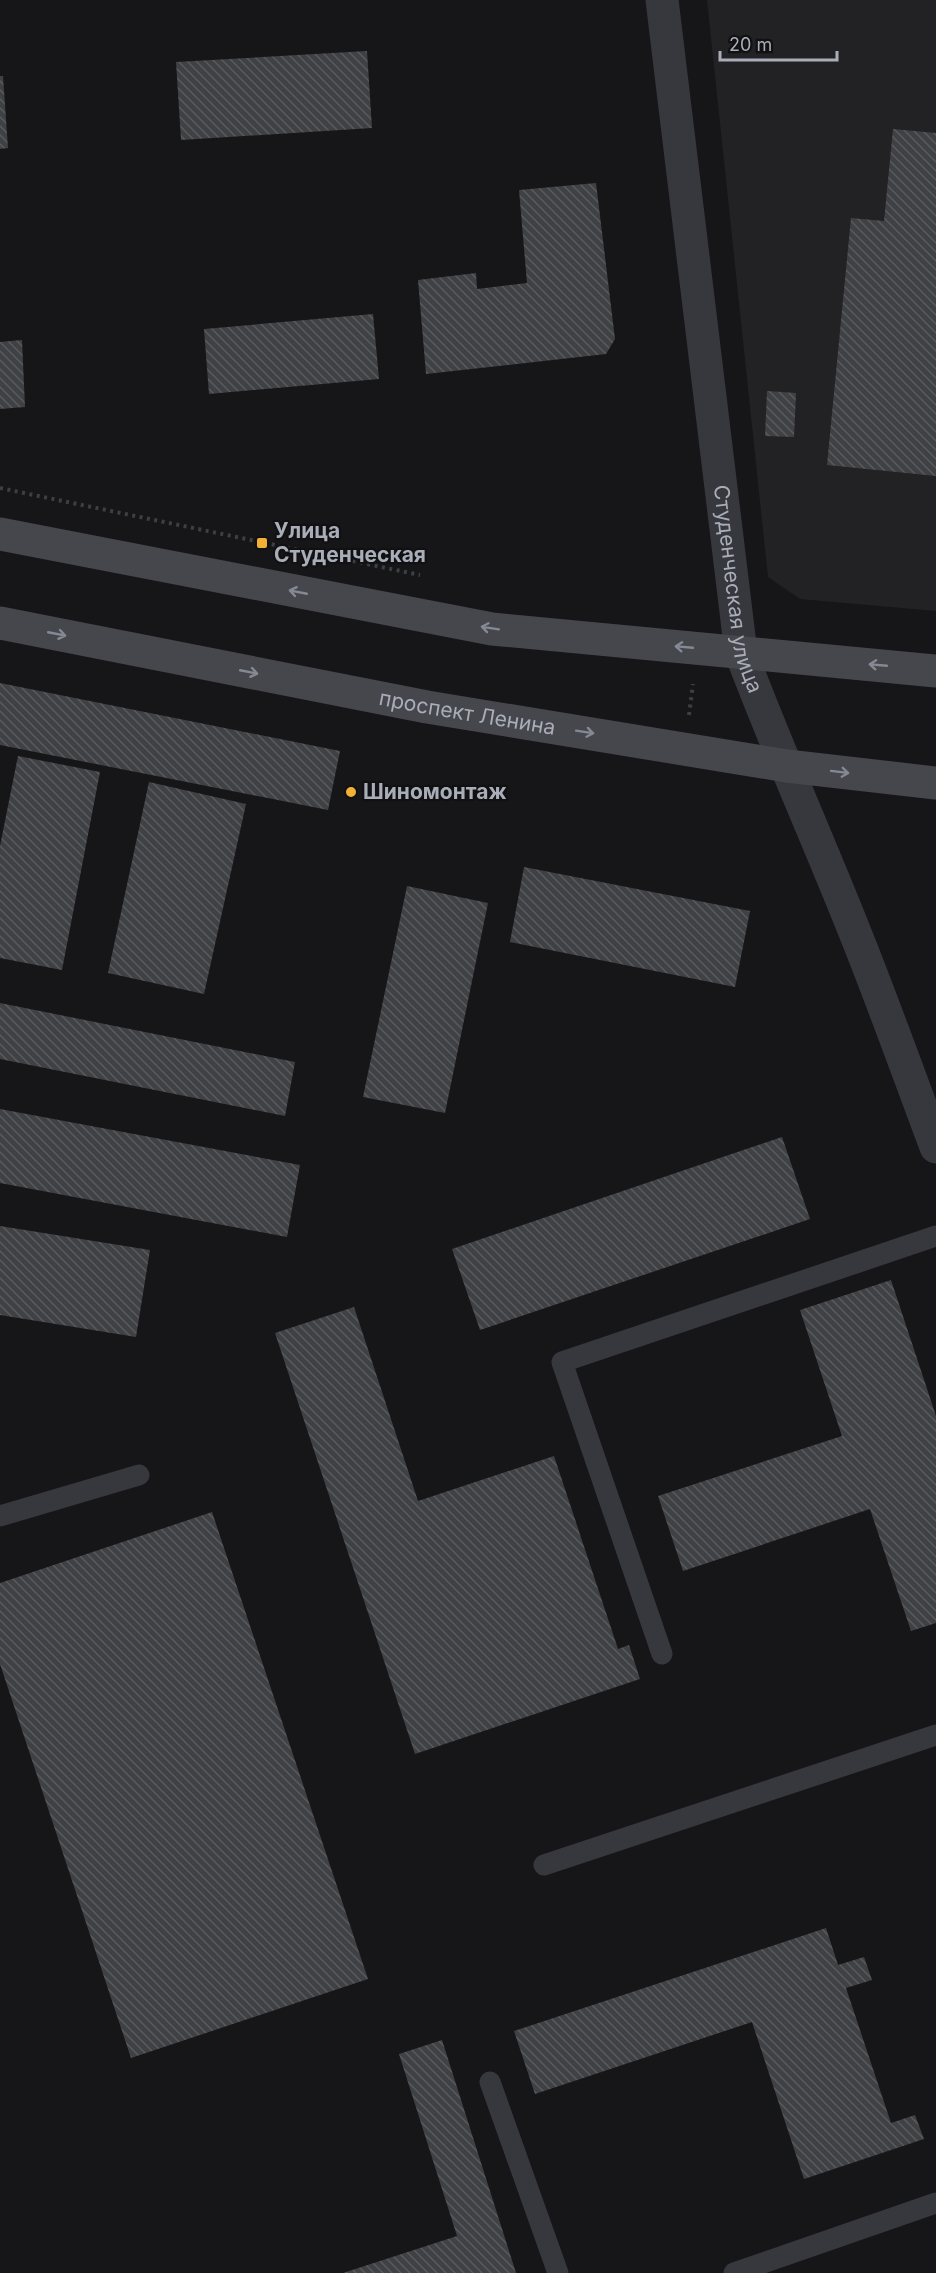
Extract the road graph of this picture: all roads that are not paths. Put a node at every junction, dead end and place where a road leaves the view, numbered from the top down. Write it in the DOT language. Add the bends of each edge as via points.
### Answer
graph roads {
  1 [pos="662,0"];
  2 [pos="0,534"];
  3 [pos="0,622"];
  4 [pos="741,653"];
  5 [pos="936,670"];
  6 [pos="787,766"];
  7 [pos="936,783"];
  8 [pos="936,1147"];
  9 [pos="936,1236"];
  10 [pos="139,1475"];
  11 [pos="0,1516"];
  12 [pos="662,1654"];
  13 [pos="936,1735"];
  14 [pos="544,1865"];
  15 [pos="490,2082"];
  16 [pos="936,2203"];
  17 [pos="558,2273"];
  18 [pos="734,2273"];
  1 -- 4 [label="street, Студенческая улица"];
  4 -- 2 [label="main road, one-way" via="492,629"];
  3 -- 6 [label="main road, проспект Ленина, one-way" via="427,707"];
  5 -- 4 [label="main road, one-way"];
  4 -- 6 [label="street, Студенческая улица"];
  6 -- 7 [label="main road, проспект Ленина, one-way"];
  6 -- 8 [label="street, Студенческая улица" via="855,931"];
  9 -- 12 [label="lane" via="562,1362"];
  10 -- 11 [label="lane"];
  13 -- 14 [label="lane"];
  15 -- 17 [label="lane"];
  16 -- 18 [label="lane"];
}
